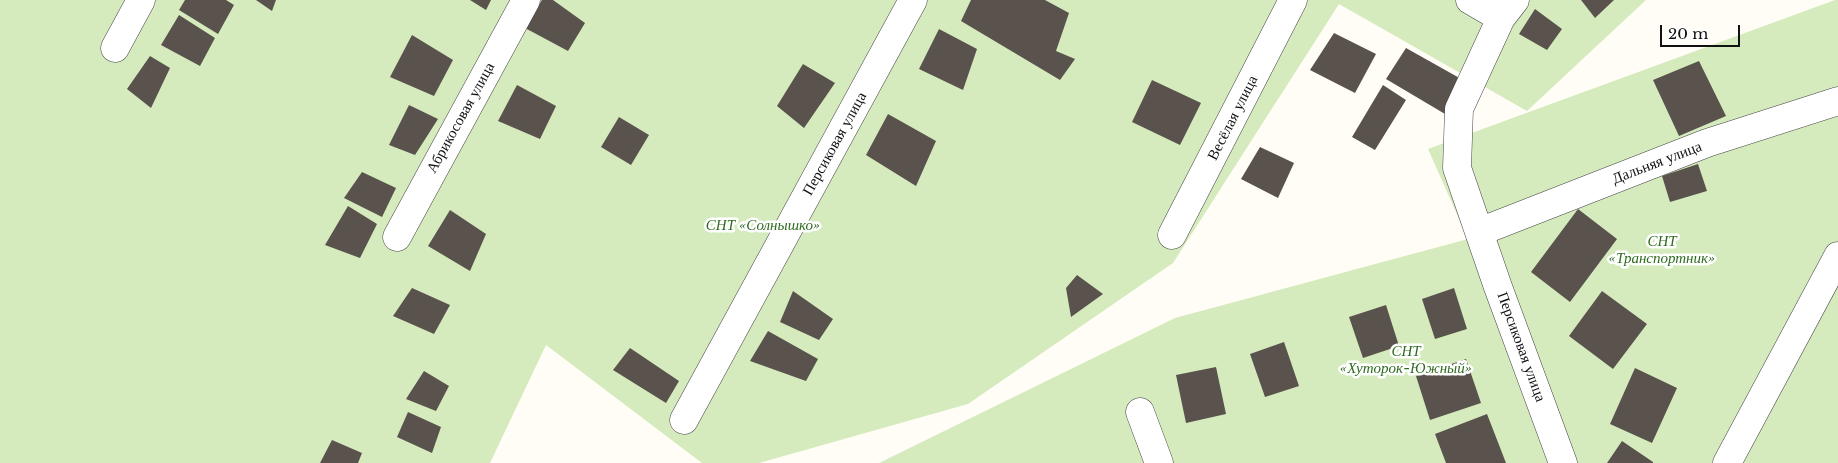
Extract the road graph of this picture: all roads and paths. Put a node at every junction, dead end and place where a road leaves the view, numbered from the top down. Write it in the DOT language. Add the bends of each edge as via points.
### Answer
graph roads {
  1 [pos="141,0"];
  2 [pos="526,0"];
  3 [pos="913,0"];
  4 [pos="1293,0"];
  5 [pos="1470,0"];
  6 [pos="1508,9"];
  7 [pos="115,48"];
  8 [pos="1838,101"];
  9 [pos="1478,232"];
  10 [pos="1172,235"];
  11 [pos="397,236"];
  12 [pos="1838,256"];
  13 [pos="1140,412"];
  14 [pos="684,420"];
  15 [pos="1159,463"];
  16 [pos="1563,463"];
  17 [pos="1727,463"];
  1 -- 7 [label="street"];
  2 -- 11 [label="street, Абрикосовая улица"];
  3 -- 14 [label="street, Персиковая улица"];
  4 -- 10 [label="street, Весёлая улица"];
  5 -- 6 [label="street"];
  6 -- 9 [label="street, Персиковая улица" via="1460,109 1457,168"];
  8 -- 9 [label="street, Дальняя улица" via="1707,143"];
  9 -- 16 [label="street, Персиковая улица"];
  12 -- 17 [label="street"];
  13 -- 15 [label="street"];
}
